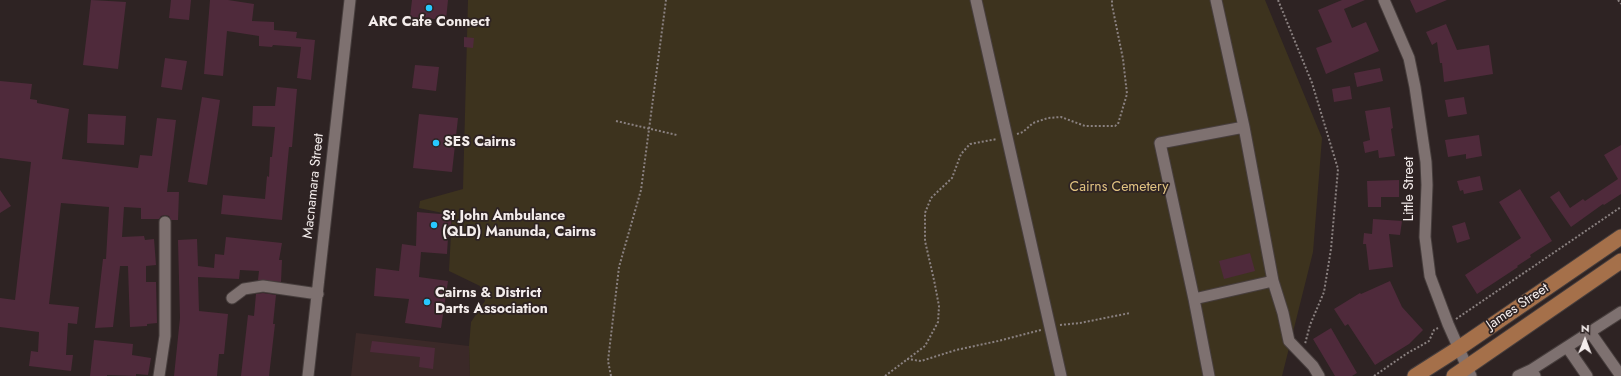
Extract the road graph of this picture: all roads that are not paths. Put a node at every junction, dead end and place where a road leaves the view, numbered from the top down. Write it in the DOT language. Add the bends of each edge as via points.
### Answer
graph roads {
  1 [pos="350,0"];
  2 [pos="976,0"];
  3 [pos="1216,0"];
  4 [pos="1384,0"];
  5 [pos="1244,127"];
  6 [pos="165,222"];
  7 [pos="1621,237"];
  8 [pos="1621,261"];
  9 [pos="1272,281"];
  10 [pos="318,294"];
  11 [pos="232,298"];
  12 [pos="1194,299"];
  13 [pos="1620,314"];
  14 [pos="1590,332"];
  15 [pos="1567,347"];
  16 [pos="1459,348"];
  17 [pos="1469,372"];
  18 [pos="1533,373"];
  19 [pos="159,376"];
  20 [pos="308,376"];
  21 [pos="1061,376"];
  22 [pos="1209,376"];
  23 [pos="1319,376"];
  24 [pos="1415,376"];
  25 [pos="1454,376"];
  26 [pos="1518,376"];
  27 [pos="1587,376"];
  28 [pos="1621,376"];
  1 -- 10 [label="street, Macnamara Street"];
  2 -- 21 [label="street"];
  3 -- 5 [label="street"];
  4 -- 16 [label="street, Little Street" via="1409,58 1413,75 1427,168 1425,237 1432,285"];
  5 -- 9 [label="street"];
  5 -- 12 [label="street" via="1160,143"];
  6 -- 19 [label="street" via="164,336"];
  7 -- 16 [label="main road, James Street"];
  8 -- 17 [label="main road, James Street"];
  9 -- 12 [label="street"];
  9 -- 23 [label="street" via="1289,341"];
  10 -- 11 [label="street" via="262,286 244,289"];
  10 -- 20 [label="street, Macnamara Street"];
  12 -- 22 [label="street"];
  13 -- 14 [label="street"];
  14 -- 15 [label="street"];
  14 -- 28 [label="street"];
  15 -- 18 [label="street"];
  15 -- 27 [label="street"];
  16 -- 17 [label="street, Little Street"];
  16 -- 24 [label="main road, James Street"];
  17 -- 25 [label="main road, James Street"];
  18 -- 26 [label="street"];
}
